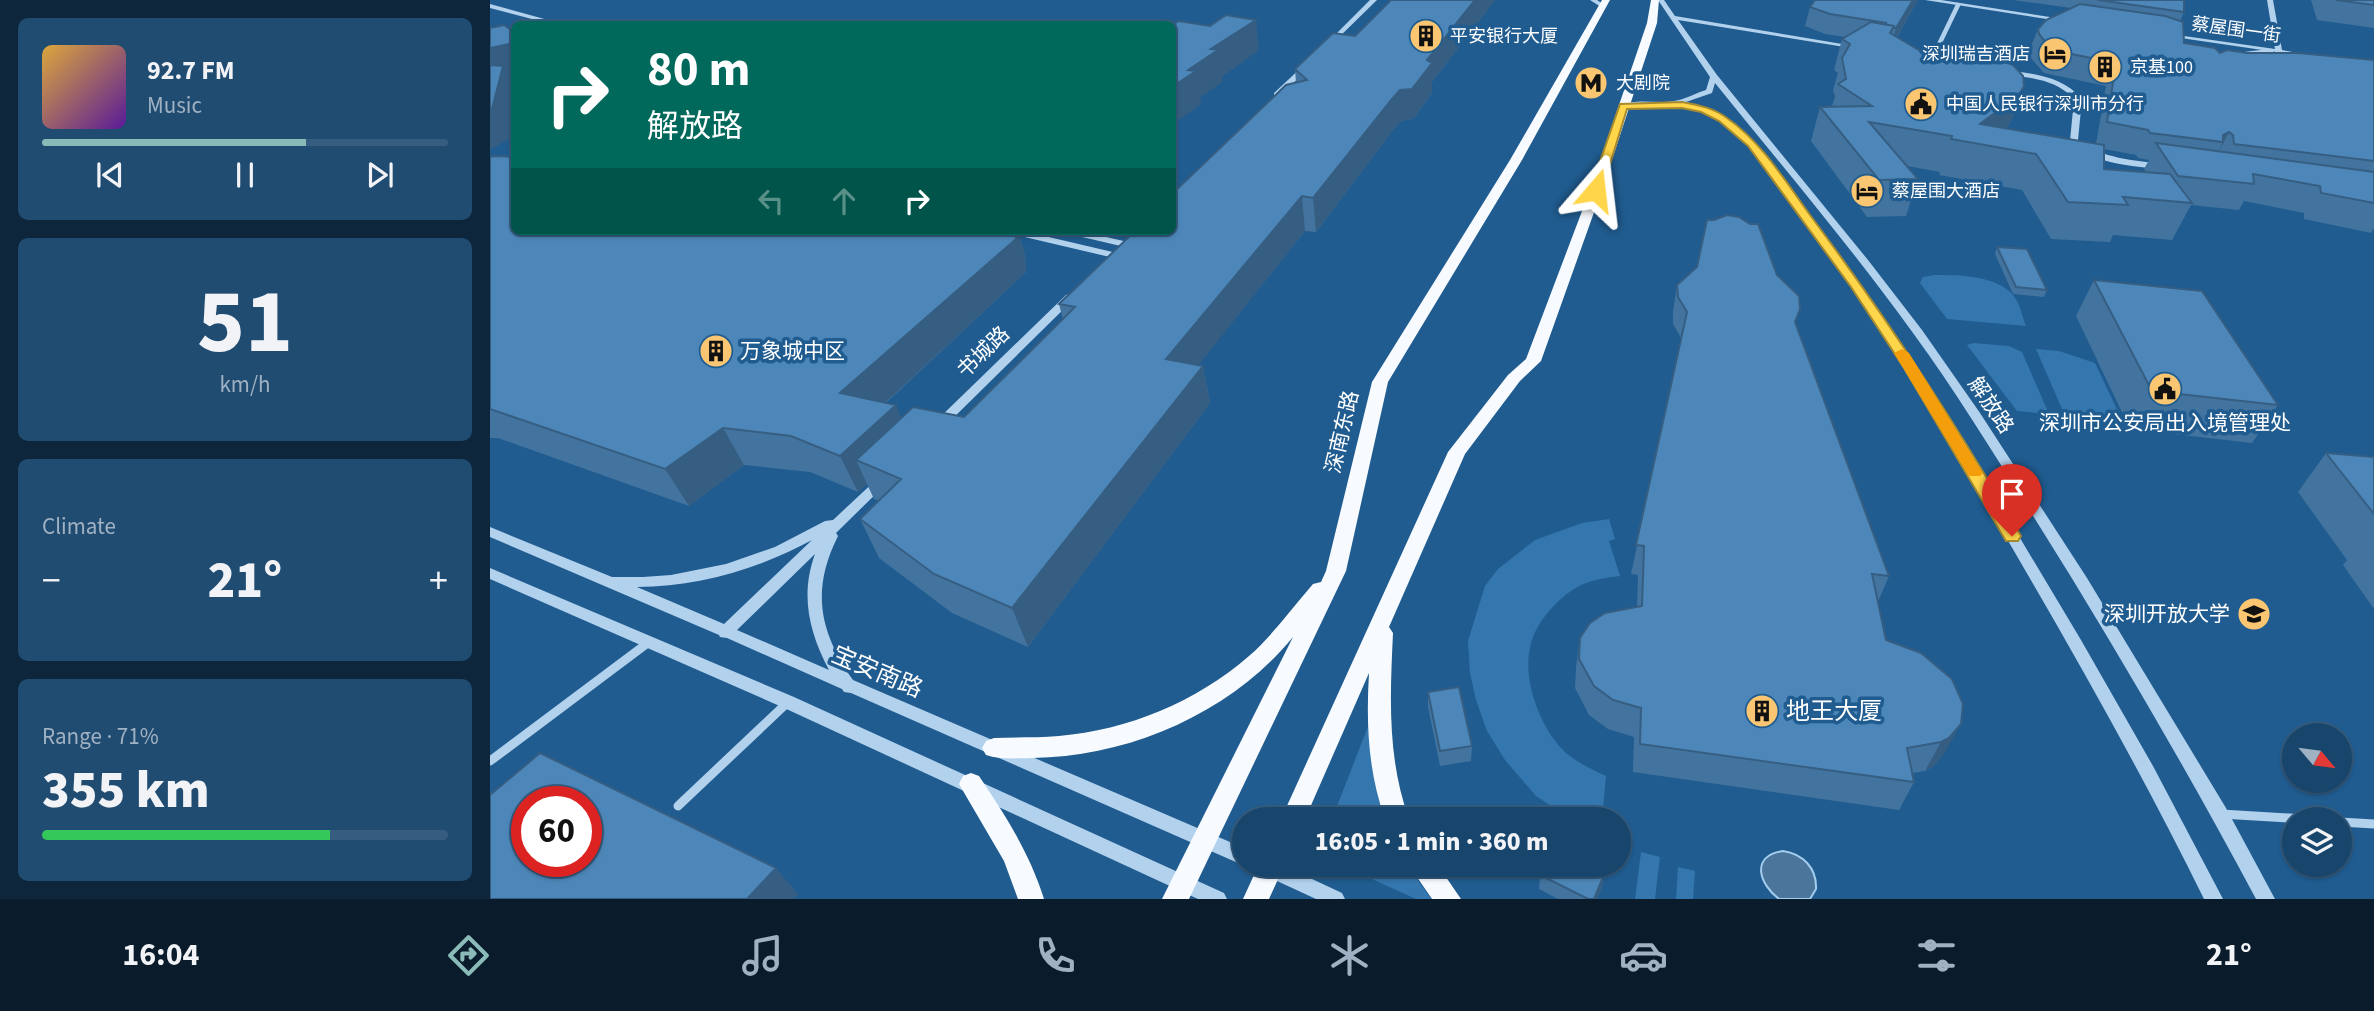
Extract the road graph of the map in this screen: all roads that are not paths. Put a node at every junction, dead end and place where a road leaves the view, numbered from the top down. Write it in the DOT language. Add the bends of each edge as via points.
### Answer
graph roads {
  1 [pos="1374,0"];
  2 [pos="1655,0"];
  3 [pos="1661,0"];
  4 [pos="1928,0"];
  5 [pos="2270,0"];
  6 [pos="1601,2"];
  7 [pos="1958,5"];
  8 [pos="490,6"];
  9 [pos="1671,18"];
  10 [pos="546,21"];
  11 [pos="2076,22"];
  12 [pos="2165,36"];
  13 [pos="2183,43"];
  14 [pos="1326,47"];
  15 [pos="1864,48"];
  16 [pos="2275,51"];
  17 [pos="2239,55"];
  18 [pos="1317,56"];
  19 [pos="2305,56"];
  20 [pos="1918,57"];
  21 [pos="1932,59"];
  22 [pos="1944,61"];
  23 [pos="1994,70"];
  24 [pos="1714,77"];
  25 [pos="1268,103"];
  26 [pos="1669,103"];
  27 [pos="1623,106"];
  28 [pos="2175,168"];
  29 [pos="1028,235"];
  30 [pos="1092,235"];
  31 [pos="1114,255"];
  32 [pos="1099,269"];
  33 [pos="1079,288"];
  34 [pos="929,435"];
  35 [pos="888,474"];
  36 [pos="859,504"];
  37 [pos="490,532"];
  38 [pos="1336,571"];
  39 [pos="490,573"];
  40 [pos="603,581"];
  41 [pos="1383,622"];
  42 [pos="724,633"];
  43 [pos="650,641"];
  44 [pos="850,688"];
  45 [pos="788,702"];
  46 [pos="994,748"];
  47 [pos="490,761"];
  48 [pos="971,784"];
  49 [pos="678,806"];
  50 [pos="1298,807"];
  51 [pos="1394,807"];
  52 [pos="2220,814"];
  53 [pos="2282,818"];
  54 [pos="2352,823"];
  55 [pos="2374,824"];
  56 [pos="1205,841"];
  57 [pos="1232,853"];
  58 [pos="1263,877"];
  59 [pos="1290,877"];
  60 [pos="1431,877"];
  61 [pos="1179,891"];
  62 [pos="1031,899"];
  63 [pos="1218,899"];
  64 [pos="1256,899"];
  65 [pos="1336,899"];
  66 [pos="1448,899"];
  67 [pos="2214,899"];
  68 [pos="2266,899"];
  1 -- 14 [label="street"];
  2 -- 27 [label="main road" via="1652,23"];
  3 -- 9 [label="street, 解放路"];
  4 -- 7 [label="street"];
  5 -- 16 [label="street"];
  6 -- 38 [label="main road, 深南东路" via="1516,160 1380,382"];
  7 -- 11 [label="street"];
  7 -- 21 [label="street"];
  8 -- 10 [label="street"];
  9 -- 15 [label="street"];
  9 -- 24 [label="street, 解放路"];
  12 -- 13 [label="street"];
  12 -- 16 [label="street, 蔡屋围一街"];
  16 -- 17 [label="street"];
  16 -- 19 [label="street, 蔡屋围一街"];
  18 -- 25 [label="street"];
  20 -- 21 [label="street"];
  21 -- 22 [label="street"];
  23 -- 28 [label="street" via="2054,80 2072,91 2078,99 2074,141 2086,152"];
  24 -- 26 [label="street" via="1703,96"];
  24 -- 52 [label="street, 解放路" via="1918,332 2060,547"];
  26 -- 27 [label="street"];
  26 -- 67 [label="street" via="1714,113 1752,144 1856,286 1912,368 2082,655"];
  27 -- 41 [label="main road" via="1532,361 1457,452"];
  29 -- 31 [label="street"];
  30 -- 31 [label="street" via="1128,241"];
  31 -- 32 [label="street"];
  33 -- 34 [label="street, 书城路"];
  35 -- 36 [label="street"];
  36 -- 40 [label="street" via="793,545 735,568 660,582"];
  36 -- 42 [label="street"];
  36 -- 44 [label="street" via="821,554 812,587 821,639"];
  37 -- 40 [label="street, 宝安南路"];
  38 -- 46 [label="main road" via="1258,661 1198,704 1099,740 1061,747"];
  38 -- 56 [label="main road, 深南东路"];
  39 -- 43 [label="street"];
  40 -- 42 [label="street, 宝安南路"];
  41 -- 50 [label="main road"];
  41 -- 51 [label="main road" via="1378,729 1382,767"];
  42 -- 44 [label="street, 宝安南路"];
  43 -- 45 [label="street"];
  43 -- 47 [label="street"];
  44 -- 46 [label="street, 宝安南路"];
  45 -- 48 [label="street"];
  45 -- 49 [label="street"];
  46 -- 56 [label="street, 宝安南路"];
  48 -- 61 [label="street"];
  48 -- 62 [label="main road" via="1011,842"];
  52 -- 53 [label="street"];
  52 -- 68 [label="street, 解放路"];
  54 -- 55 [label="street"];
  56 -- 57 [label="street, 宝安南路"];
  56 -- 61 [label="main road, 深南东路"];
  58 -- 64 [label="main road"];
  59 -- 65 [label="street"];
  60 -- 66 [label="main road"];
  61 -- 63 [label="street"];
}
